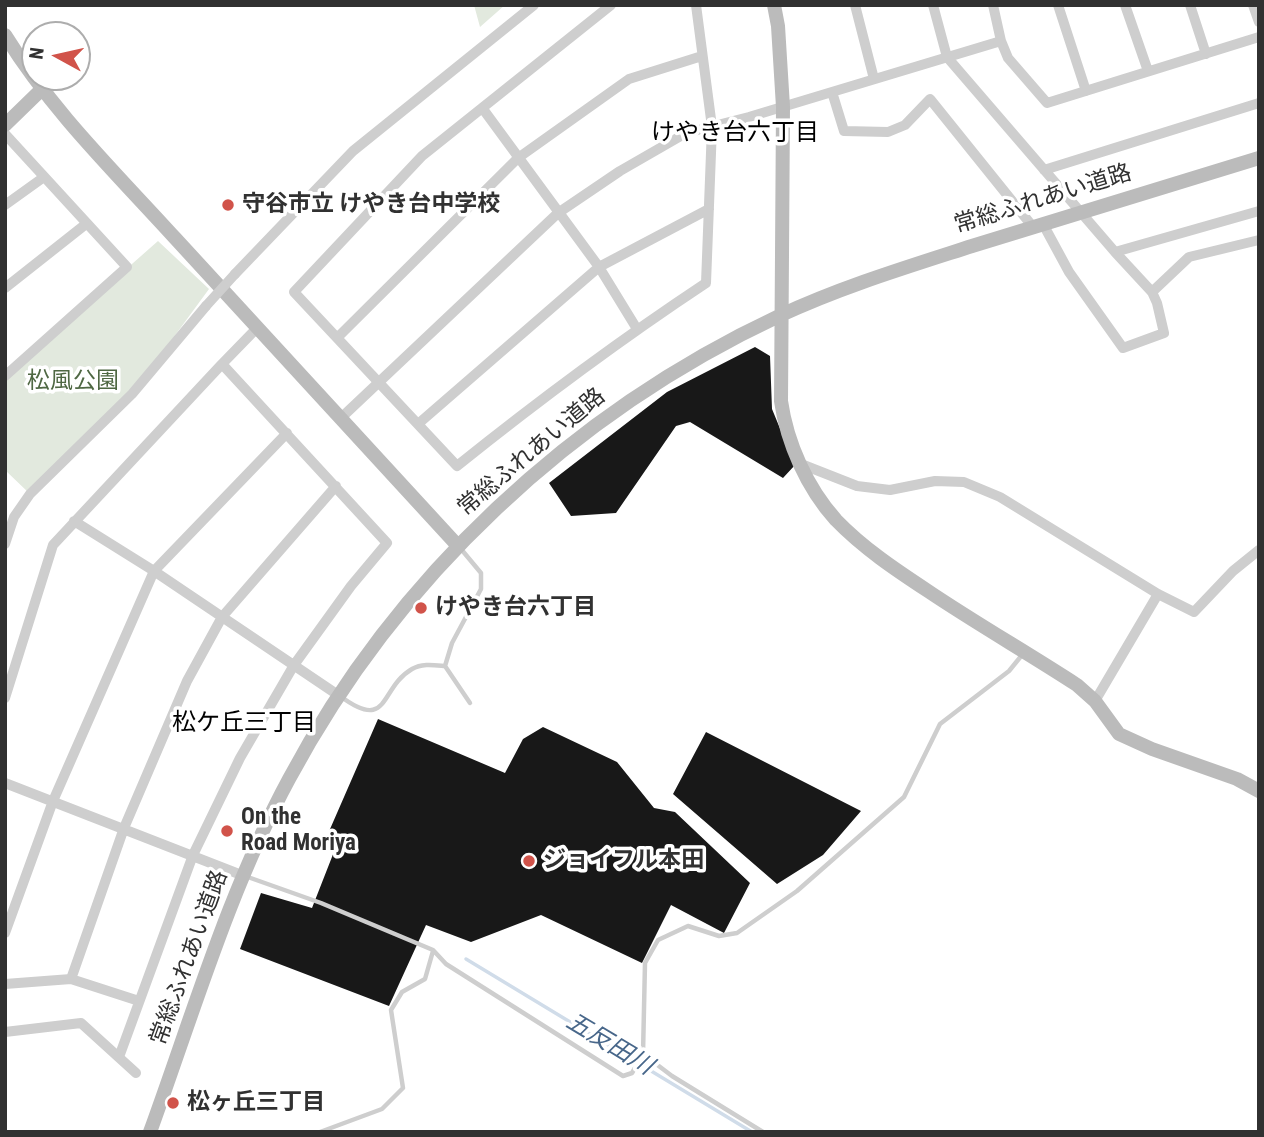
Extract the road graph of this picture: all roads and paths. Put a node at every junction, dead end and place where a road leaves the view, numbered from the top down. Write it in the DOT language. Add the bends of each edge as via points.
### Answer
graph roads {
  1 [pos="534,5"];
  2 [pos="611,5"];
  3 [pos="696,5"];
  4 [pos="774,5"];
  5 [pos="855,5"];
  6 [pos="933,5"];
  7 [pos="993,5"];
  8 [pos="1058,5"];
  9 [pos="1125,5"];
  10 [pos="1190,5"];
  11 [pos="1254,5"];
  12 [pos="1259,22"];
  13 [pos="5,35"];
  14 [pos="1259,37"];
  15 [pos="1001,41"];
  16 [pos="1206,54"];
  17 [pos="702,56"];
  18 [pos="947,57"];
  19 [pos="21,59"];
  20 [pos="1148,71"];
  21 [pos="874,79"];
  22 [pos="40,91"];
  23 [pos="42,91"];
  24 [pos="1086,91"];
  25 [pos="832,92"];
  26 [pos="1259,103"];
  27 [pos="783,107"];
  28 [pos="483,108"];
  29 [pos="5,125"];
  30 [pos="712,127"];
  31 [pos="5,134"];
  32 [pos="518,158"];
  33 [pos="1259,158"];
  34 [pos="1044,170"];
  35 [pos="44,177"];
  36 [pos="5,205"];
  37 [pos="709,209"];
  38 [pos="1259,211"];
  39 [pos="558,212"];
  40 [pos="1081,212"];
  41 [pos="86,224"];
  42 [pos="1038,225"];
  43 [pos="1259,240"];
  44 [pos="1115,252"];
  45 [pos="599,267"];
  46 [pos="5,289"];
  47 [pos="1152,292"];
  48 [pos="780,315"];
  49 [pos="257,328"];
  50 [pos="637,329"];
  51 [pos="338,337"];
  52 [pos="222,364"];
  53 [pos="5,376"];
  54 [pos="379,382"];
  55 [pos="342,417"];
  56 [pos="418,424"];
  57 [pos="287,433"];
  58 [pos="801,464"];
  59 [pos="336,486"];
  60 [pos="74,522"];
  61 [pos="5,544"];
  62 [pos="458,546"];
  63 [pos="1259,550"];
  64 [pos="154,571"];
  65 [pos="1158,594"];
  66 [pos="222,617"];
  67 [pos="1025,652"];
  68 [pos="294,665"];
  69 [pos="445,666"];
  70 [pos="338,695"];
  71 [pos="5,698"];
  72 [pos="1095,701"];
  73 [pos="470,703"];
  74 [pos="5,783"];
  75 [pos="1259,791"];
  76 [pos="53,801"];
  77 [pos="124,828"];
  78 [pos="193,855"];
  79 [pos="244,876"];
  80 [pos="5,933"];
  81 [pos="433,950"];
  82 [pos="71,979"];
  83 [pos="5,984"];
  84 [pos="139,1001"];
  85 [pos="5,1032"];
  86 [pos="643,1054"];
  87 [pos="119,1057"];
  88 [pos="136,1073"];
  89 [pos="150,1132"];
  90 [pos="320,1132"];
  91 [pos="763,1132"];
  1 -- 61 [label="street, bridge" via="353,151 235,274 132,394 30,494 14,517"];
  2 -- 28 [label="street"];
  3 -- 17 [label="street"];
  4 -- 27 [label="street"];
  5 -- 21 [label="street"];
  6 -- 18 [label="street"];
  7 -- 15 [label="street"];
  8 -- 24 [label="street"];
  9 -- 20 [label="street"];
  10 -- 16 [label="street"];
  11 -- 12 [label="street"];
  13 -- 19 [label="street"];
  14 -- 16 [label="street"];
  15 -- 18 [label="street"];
  15 -- 24 [label="street" via="1008,58 1046,103"];
  16 -- 20 [label="street"];
  17 -- 30 [label="street"];
  17 -- 32 [label="street" via="629,79"];
  18 -- 21 [label="street"];
  18 -- 34 [label="street"];
  20 -- 24 [label="street"];
  21 -- 25 [label="street"];
  22 -- 29 [label="street"];
  23 -- 49 [label="street"];
  25 -- 27 [label="street"];
  25 -- 42 [label="street" via="844,131 888,132 905,125 930,99"];
  26 -- 34 [label="street"];
  27 -- 30 [label="street"];
  27 -- 48 [label="street"];
  28 -- 32 [label="street"];
  28 -- 51 [label="street" via="422,156 294,292"];
  30 -- 37 [label="street"];
  30 -- 39 [label="street" via="685,133"];
  31 -- 35 [label="street"];
  32 -- 39 [label="street"];
  32 -- 51 [label="street"];
  33 -- 40 [label="street, 常総ふれあい道路"];
  34 -- 40 [label="street"];
  35 -- 36 [label="street"];
  35 -- 41 [label="street"];
  37 -- 45 [label="street"];
  37 -- 50 [label="street" via="706,283"];
  38 -- 44 [label="street"];
  39 -- 45 [label="street"];
  39 -- 54 [label="street"];
  40 -- 42 [label="street, 常総ふれあい道路"];
  40 -- 44 [label="street"];
  41 -- 46 [label="street"];
  41 -- 53 [label="street" via="127,267"];
  42 -- 47 [label="street" via="1123,348 1164,333"];
  42 -- 48 [label="street, 常総ふれあい道路"];
  43 -- 47 [label="street" via="1189,257"];
  44 -- 47 [label="street"];
  45 -- 50 [label="street"];
  45 -- 56 [label="street"];
  48 -- 58 [label="street" via="781,401"];
  48 -- 62 [label="street, 常総ふれあい道路" via="684,365 611,414 572,442"];
  49 -- 52 [label="street"];
  49 -- 55 [label="street"];
  50 -- 56 [label="street" via="457,466"];
  51 -- 54 [label="street"];
  52 -- 57 [label="street"];
  52 -- 60 [label="street"];
  54 -- 55 [label="street"];
  54 -- 56 [label="street"];
  55 -- 62 [label="street"];
  57 -- 59 [label="street"];
  57 -- 64 [label="street"];
  58 -- 65 [label="street" via="857,486 890,491 935,481 964,482 1000,497"];
  58 -- 67 [label="street" via="817,494 855,538 900,573"];
  59 -- 66 [label="street"];
  59 -- 68 [label="street" via="387,543"];
  60 -- 64 [label="street"];
  60 -- 71 [label="street" via="53,545"];
  62 -- 69 [label="lane" via="481,573 481,589"];
  62 -- 70 [label="street, 常総ふれあい道路" via="396,615"];
  63 -- 65 [label="street" via="1194,612"];
  64 -- 66 [label="street"];
  64 -- 76 [label="street"];
  65 -- 72 [label="street"];
  66 -- 68 [label="street"];
  66 -- 77 [label="street" via="187,681"];
  67 -- 72 [label="street"];
  67 -- 86 [label="lane" via="1009,671 940,724 904,797 797,891 737,933 719,936 688,926 658,940 645,963"];
  68 -- 70 [label="street"];
  68 -- 78 [label="street" via="240,758"];
  69 -- 70 [label="lane" via="412,668 374,710 362,711"];
  69 -- 73 [label="lane"];
  70 -- 79 [label="street, 常総ふれあい道路" via="264,827"];
  72 -- 75 [label="street" via="1119,734"];
  74 -- 76 [label="street"];
  76 -- 77 [label="street"];
  76 -- 80 [label="street"];
  77 -- 78 [label="street"];
  77 -- 82 [label="street"];
  78 -- 79 [label="street"];
  78 -- 84 [label="street"];
  79 -- 81 [label="lane"];
  79 -- 89 [label="street, 常総ふれあい道路"];
  81 -- 86 [label="lane" via="446,964 623,1076 632,1073"];
  81 -- 90 [label="lane" via="425,979 402,992 391,1010 403,1088 382,1108"];
  82 -- 83 [label="street"];
  82 -- 84 [label="street"];
  84 -- 87 [label="street"];
  85 -- 87 [label="street" via="81,1023"];
  86 -- 91 [label="lane"];
  87 -- 88 [label="street"];
}
